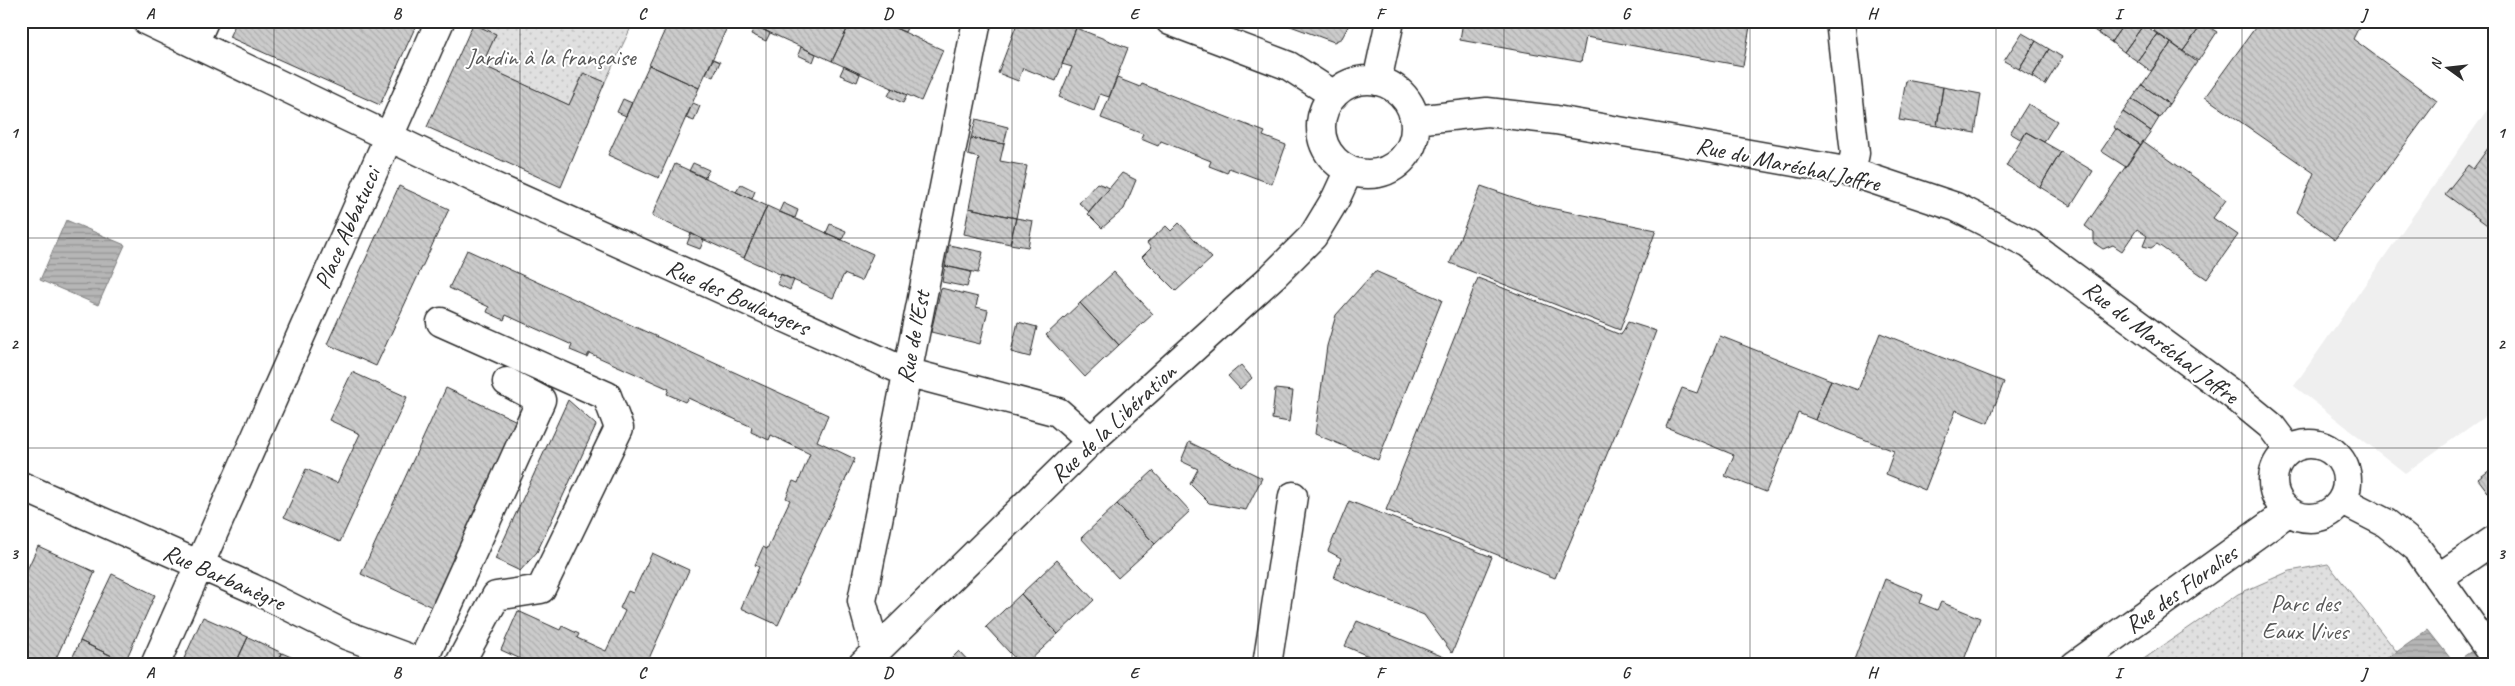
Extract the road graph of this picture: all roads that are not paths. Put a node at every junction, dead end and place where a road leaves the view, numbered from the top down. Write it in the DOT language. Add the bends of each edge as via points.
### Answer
graph roads {
  1 [pos="147,21"];
  2 [pos="440,21"];
  3 [pos="977,21"];
  4 [pos="1170,21"];
  5 [pos="1390,21"];
  6 [pos="1840,21"];
  7 [pos="199,32"];
  8 [pos="1377,81"];
  9 [pos="1334,95"];
  10 [pos="1415,120"];
  11 [pos="388,135"];
  12 [pos="1349,170"];
  13 [pos="1852,172"];
  14 [pos="441,322"];
  15 [pos="906,372"];
  16 [pos="507,382"];
  17 [pos="1091,441"];
  18 [pos="2289,450"];
  19 [pos="21,486"];
  20 [pos="1293,496"];
  21 [pos="2343,501"];
  22 [pos="2288,512"];
  23 [pos="2494,540"];
  24 [pos="198,565"];
  25 [pos="2438,578"];
  26 [pos="2494,657"];
  27 [pos="869,658"];
  28 [pos="425,664"];
  29 [pos="155,665"];
  30 [pos="459,665"];
  31 [pos="1267,665"];
  32 [pos="2075,665"];
  1 -- 7 [label="street"];
  2 -- 11 [label="street, Place Abbatucci"];
  3 -- 15 [label="street, Rue de l'Est"];
  4 -- 9 [label="street" via="1289,66"];
  5 -- 8 [label="street"];
  6 -- 13 [label="street" via="1855,153"];
  7 -- 11 [label="street"];
  8 -- 9 [label="street" via="1354,82"];
  8 -- 10 [label="street" via="1398,90 1412,109"];
  9 -- 12 [label="street" via="1326,107 1322,137 1327,151"];
  10 -- 12 [label="street" via="1411,148 1391,169 1363,174"];
  10 -- 13 [label="street, Rue du Maréchal Joffre" via="1487,112 1556,120"];
  11 -- 15 [label="street, Rue des Boulangers" via="479,180"];
  11 -- 24 [label="street, Place Abbatucci"];
  12 -- 17 [label="street, Rue de la Libération" via="1313,236"];
  13 -- 18 [label="street, Rue du Maréchal Joffre" via="1956,207 2029,244 2232,394 2270,426"];
  14 -- 30 [label="street" via="607,396 619,428 542,589 496,596"];
  15 -- 17 [label="street, Rue des Boulangers" via="1058,412"];
  15 -- 27 [label="street, Rue de l'Est" via="862,601"];
  16 -- 28 [label="street" via="541,400"];
  17 -- 27 [label="street, Rue de la Libération"];
  18 -- 21 [label="street" via="2309,443 2329,448 2344,464 2348,484"];
  18 -- 22 [label="street" via="2277,463 2272,480 2276,499"];
  19 -- 24 [label="street, Rue Barbanègre"];
  20 -- 31 [label="street"];
  21 -- 22 [label="street" via="2326,516 2306,520"];
  21 -- 25 [label="street" via="2386,523 2417,548"];
  22 -- 32 [label="street, Rue des Floralies"];
  23 -- 25 [label="street"];
  24 -- 28 [label="street, Rue Barbanègre" via="346,635"];
  24 -- 29 [label="street, Place Abbatucci"];
  25 -- 26 [label="street"];
}
